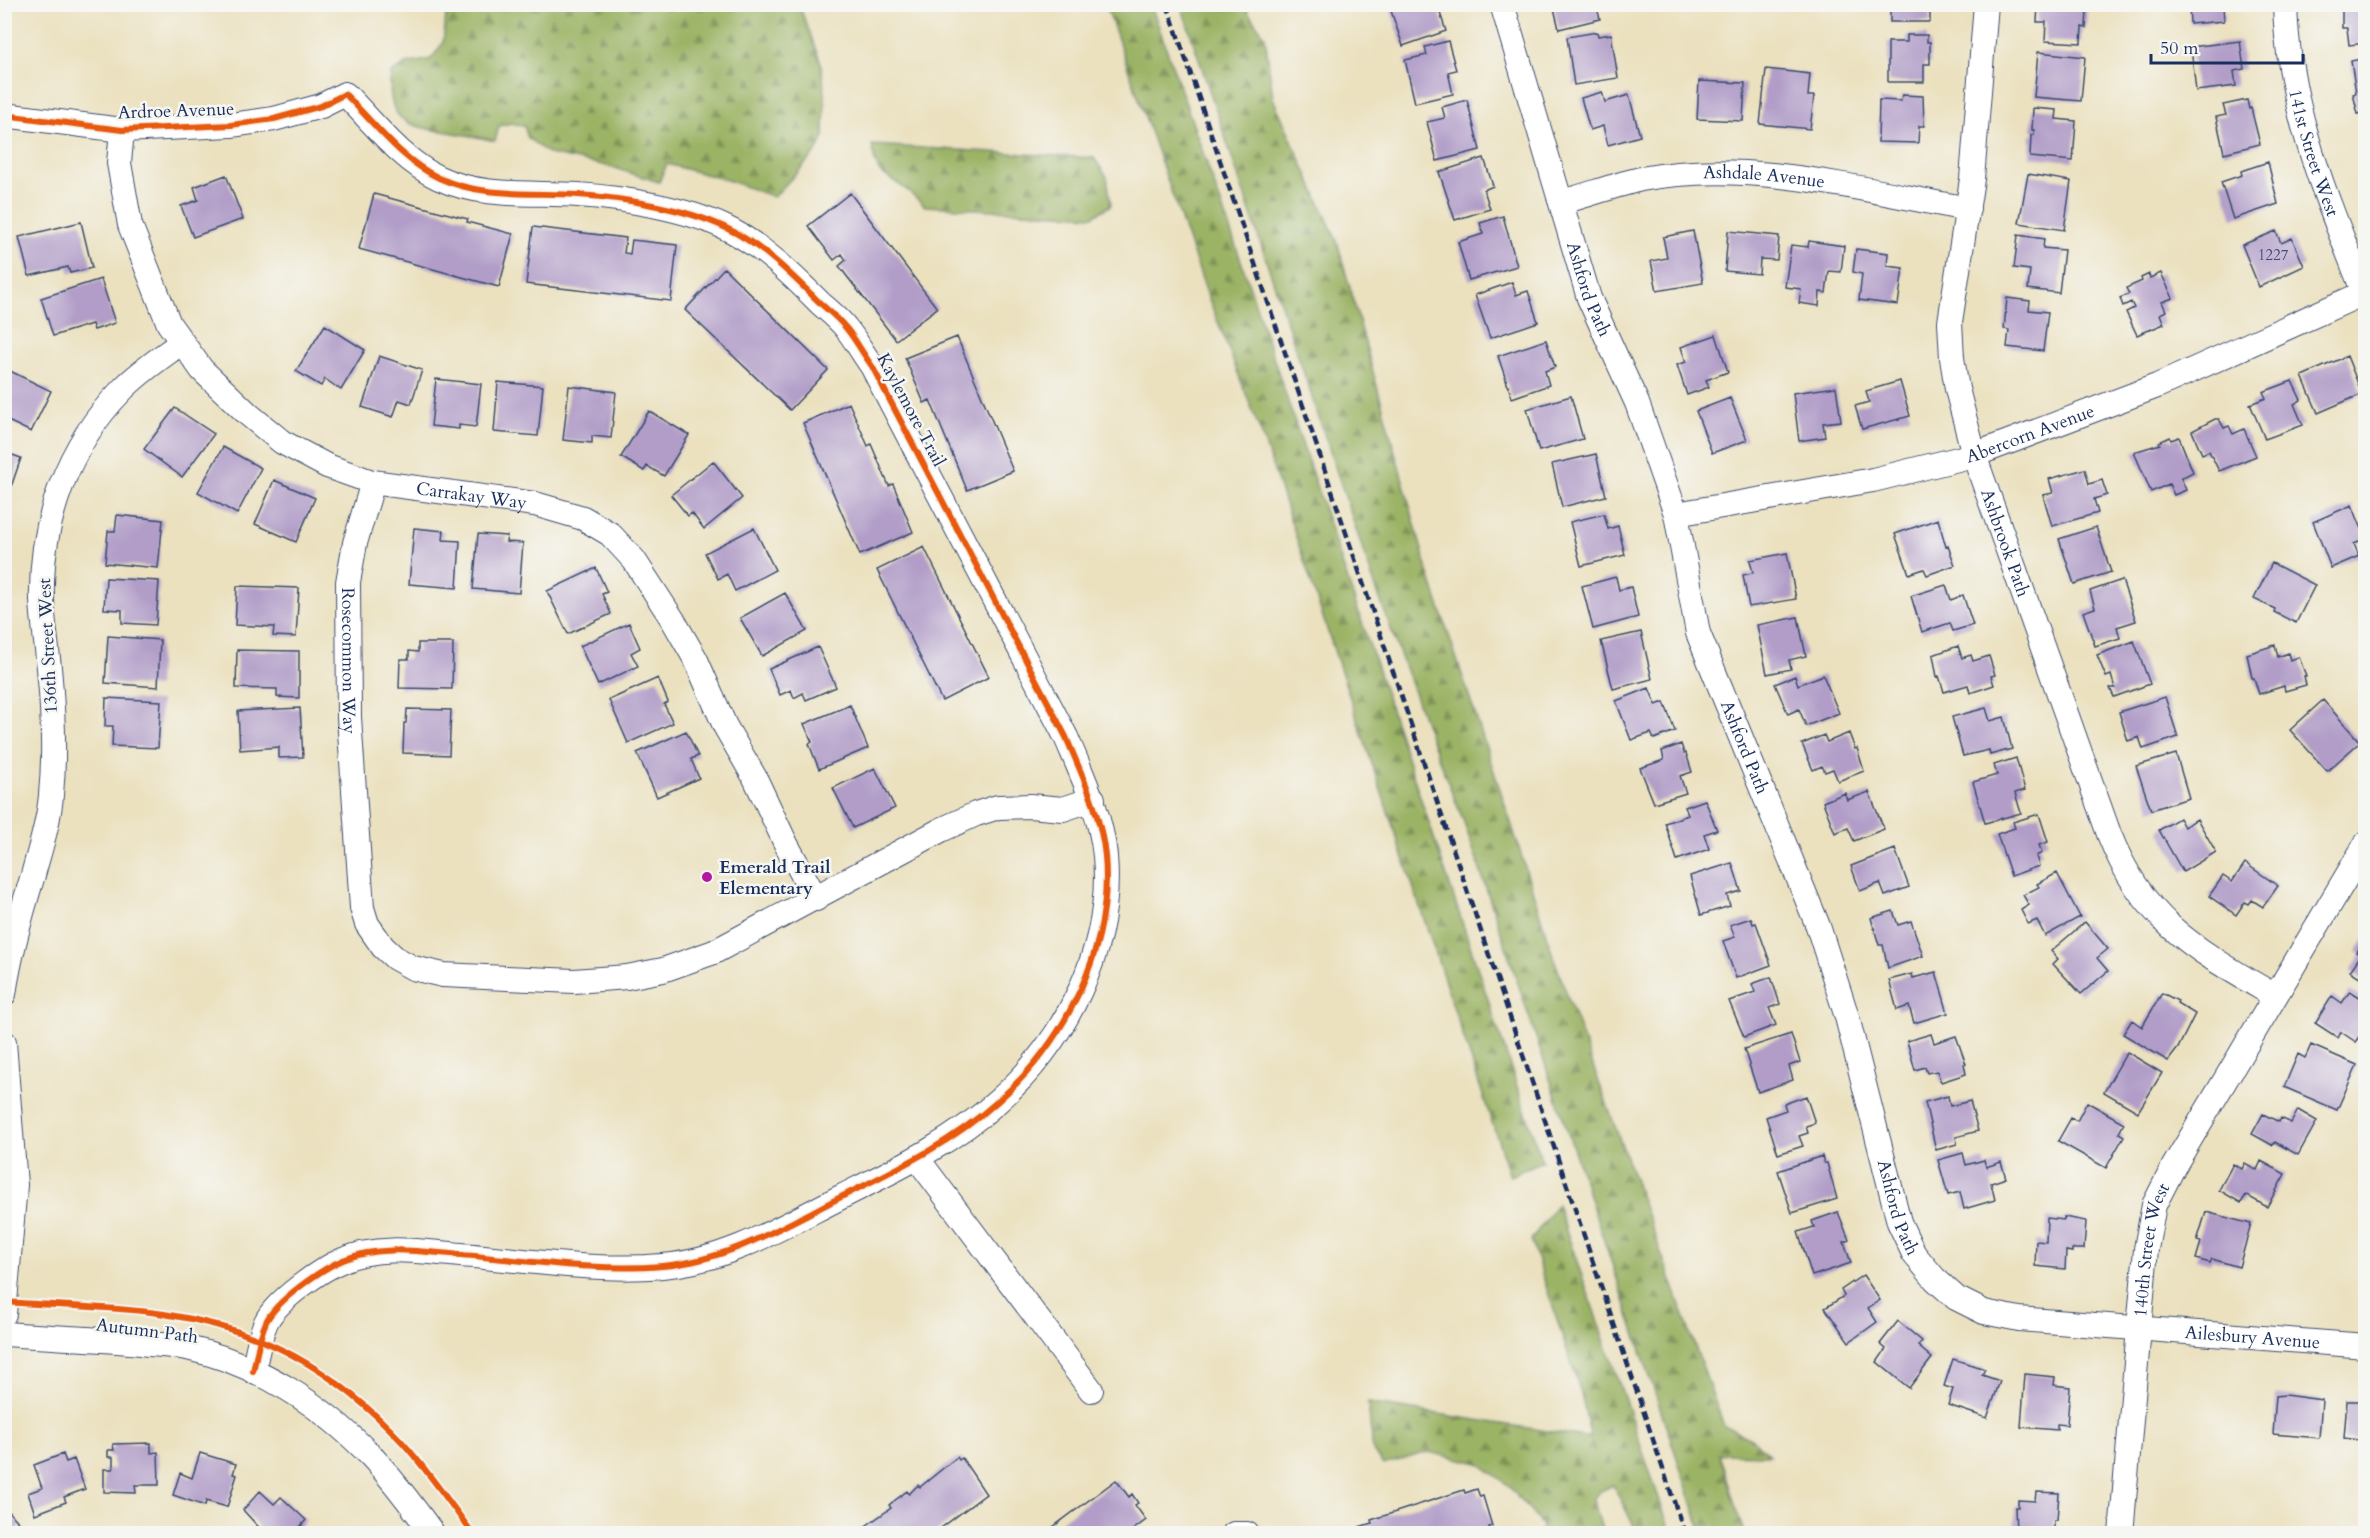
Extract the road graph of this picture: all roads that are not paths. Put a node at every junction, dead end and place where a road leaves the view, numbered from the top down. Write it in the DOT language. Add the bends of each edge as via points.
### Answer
graph roads {
  1 [pos="1502,4"];
  2 [pos="1986,4"];
  3 [pos="2285,4"];
  4 [pos="345,94"];
  5 [pos="4,115"];
  6 [pos="122,130"];
  7 [pos="1562,202"];
  8 [pos="1968,209"];
  9 [pos="2365,293"];
  10 [pos="182,342"];
  11 [pos="1974,455"];
  12 [pos="373,482"];
  13 [pos="1676,514"];
  14 [pos="1093,799"];
  15 [pos="2366,844"];
  16 [pos="816,899"];
  17 [pos="4,994"];
  18 [pos="2275,996"];
  19 [pos="4,1042"];
  20 [pos="917,1158"];
  21 [pos="4,1314"];
  22 [pos="2139,1326"];
  23 [pos="4,1334"];
  24 [pos="2366,1346"];
  25 [pos="253,1371"];
  26 [pos="1091,1390"];
  27 [pos="433,1533"];
  28 [pos="1234,1533"];
  29 [pos="1247,1533"];
  30 [pos="2121,1533"];
  1 -- 7 [label="street, Ashford Path"];
  2 -- 8 [label="street, Ashbrook Path"];
  3 -- 9 [label="street, 141st Street West" via="2291,80 2309,152"];
  4 -- 6 [label="street, Ardroe Avenue" via="321,106 274,119"];
  4 -- 14 [label="street, Kaylemore Trail" via="410,160 440,178 482,190 631,201 684,214 724,227 795,278 846,328 872,366 1066,737"];
  5 -- 6 [label="street, Ardroe Avenue"];
  6 -- 10 [label="street, Carrakay Way" via="119,163 130,225 170,324"];
  7 -- 8 [label="street, Ashdale Avenue" via="1641,179 1715,172 1816,181"];
  7 -- 13 [label="street, Ashford Path" via="1589,298 1637,403"];
  8 -- 11 [label="street, Ashbrook Path" via="1950,322 1957,389"];
  9 -- 11 [label="street, Abercorn Avenue" via="2157,386"];
  10 -- 12 [label="street, Carrakay Way" via="202,370 282,442 327,466"];
  10 -- 17 [label="street, 136th Street West" via="108,405 69,465 50,518 42,600 52,731 51,798 10,954"];
  11 -- 13 [label="street, Abercorn Avenue" via="1873,480"];
  11 -- 18 [label="street, Ashbrook Path" via="2109,834 2128,875 2155,912 2188,943"];
  12 -- 16 [label="street, Carrakay Way" via="535,504 583,518 609,534 634,560 696,660 725,726"];
  12 -- 16 [label="street, Rosecommon Way" via="348,582 349,717 360,895 367,924 395,958 413,968 443,975 574,981 636,975 714,952"];
  13 -- 22 [label="street, Ashford Path" via="1698,633 1818,926 1847,1017 1899,1222 1914,1254 1956,1298 1984,1312 2019,1319"];
  14 -- 16 [label="street, Rosecommon Way" via="1063,809 998,807 976,814"];
  14 -- 20 [label="street, Kaylemore Trail" via="1105,854 1105,884 1091,965 1076,1001 1040,1058 999,1101"];
  15 -- 18 [label="street, 140th Street West"];
  18 -- 22 [label="street, 140th Street West" via="2154,1205"];
  19 -- 21 [label="street" via="15,1185"];
  20 -- 25 [label="street, Kaylemore Trail" via="734,1250 688,1263 623,1268 383,1250 343,1260 295,1289 266,1320"];
  20 -- 26 [label="street"];
  22 -- 24 [label="street, Ailesbury Avenue"];
  22 -- 30 [label="street, 140th Street West"];
  23 -- 25 [label="street, Autumn Path" via="186,1348"];
  25 -- 27 [label="street, Autumn Path" via="323,1413 350,1435 395,1483"];
  28 -- 29 [label="street"];
}
